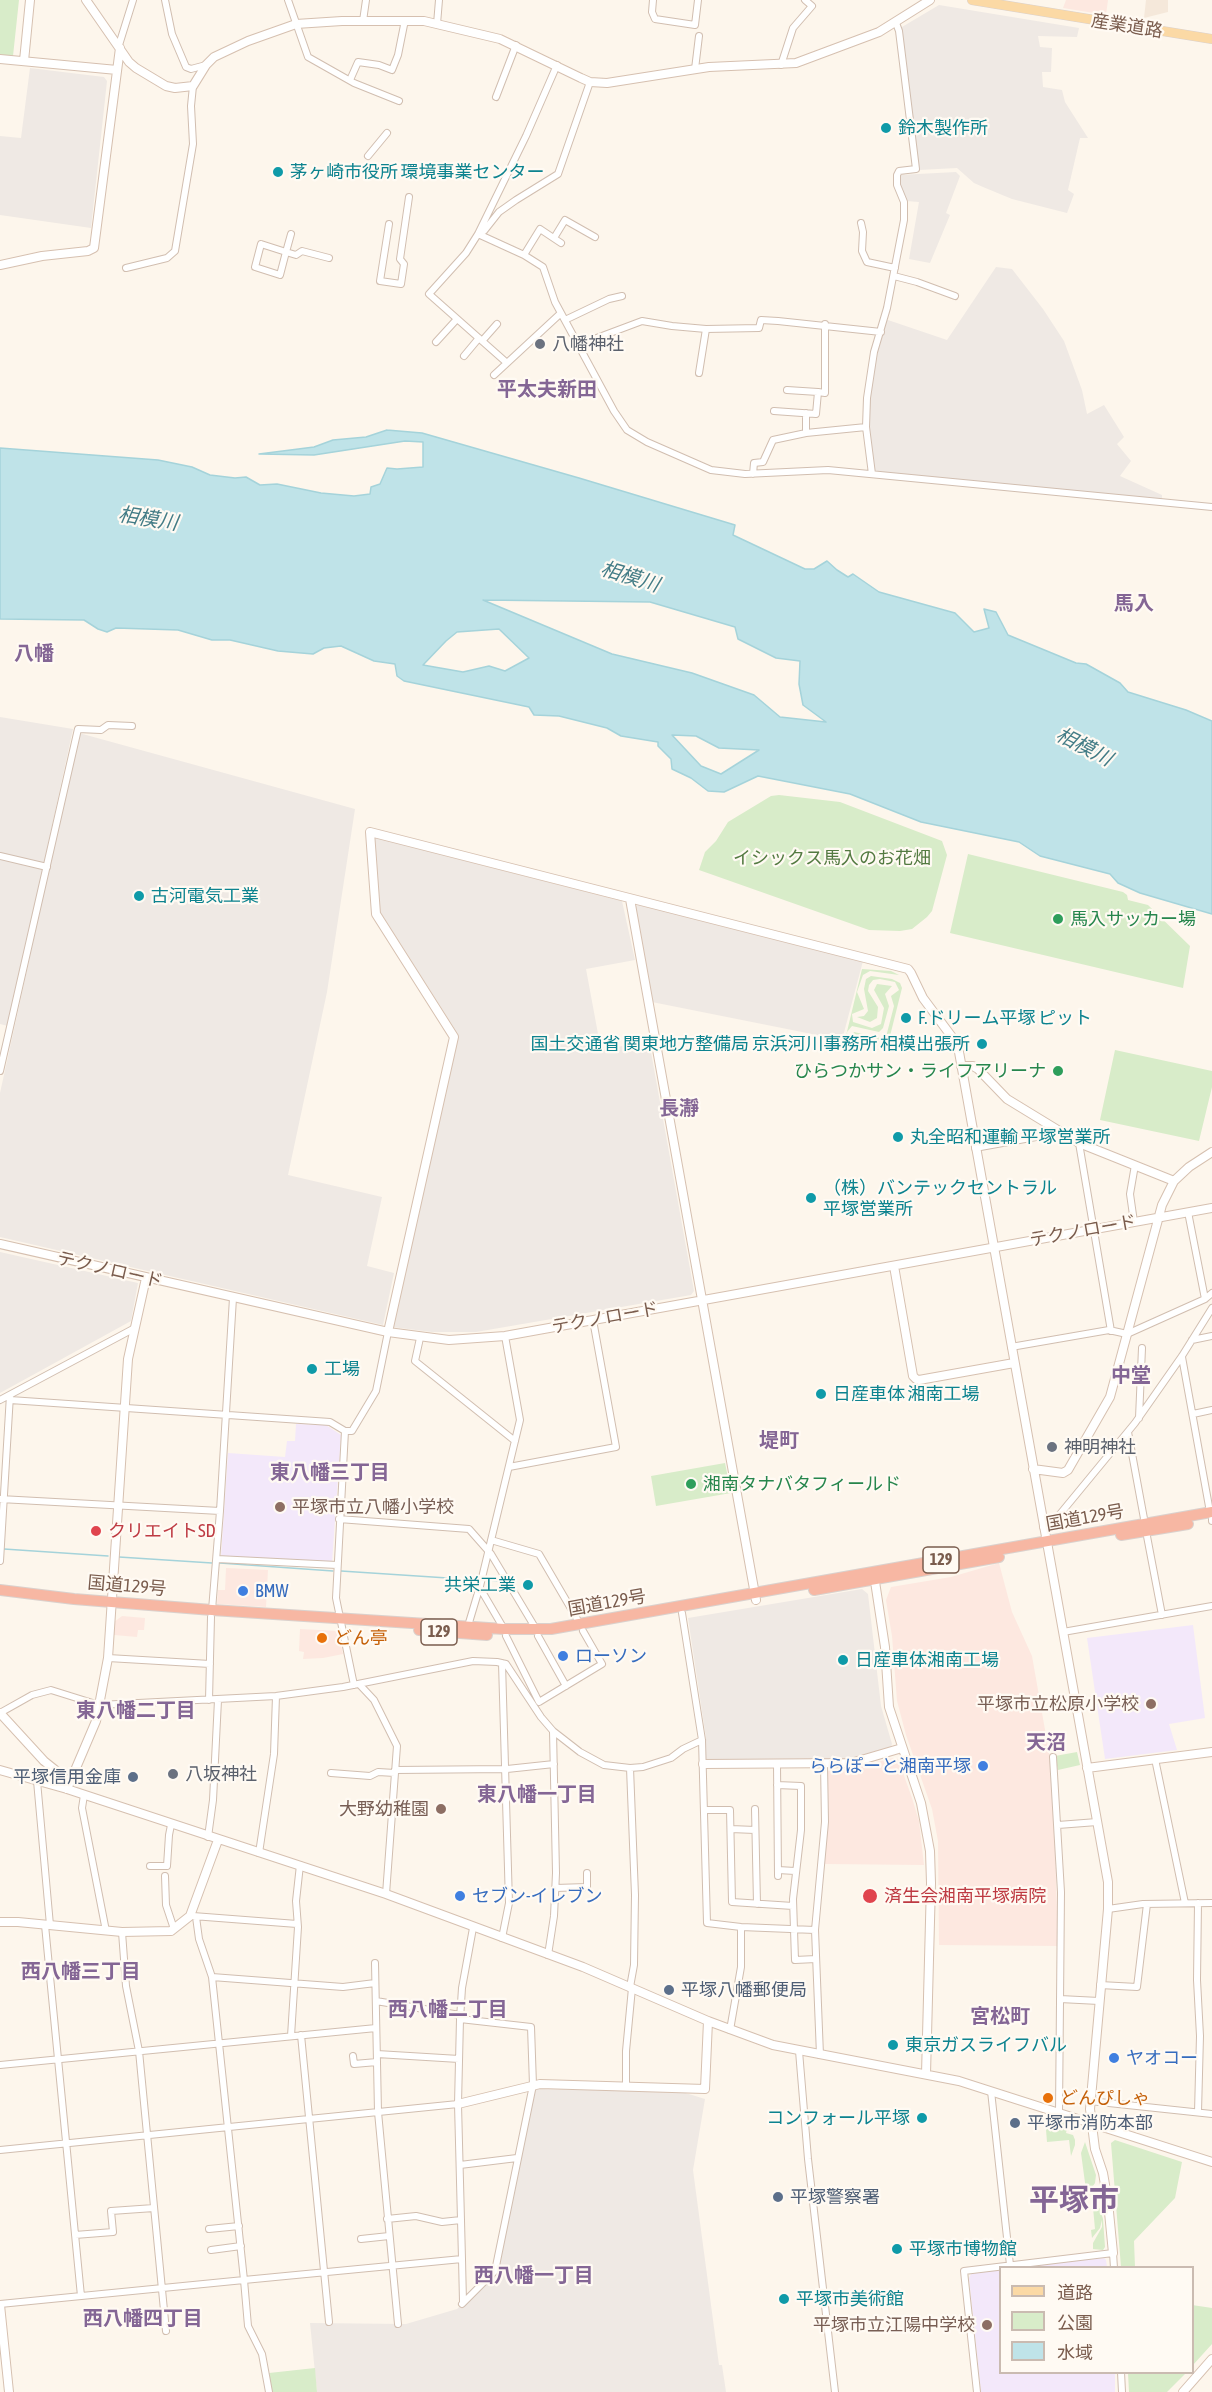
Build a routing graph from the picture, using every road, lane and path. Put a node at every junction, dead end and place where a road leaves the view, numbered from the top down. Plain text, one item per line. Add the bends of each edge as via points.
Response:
1 (30, 0) edge
2 (86, 0) edge
3 (133, 0) edge
4 (165, 0) edge
5 (288, 0) edge
6 (366, 0) edge
7 (439, 0) edge
8 (653, 0) edge
9 (698, 0) edge
10 (805, 0) edge
11 (930, 0) edge
12 (973, 0) edge
13 (363, 21) junction
14 (896, 23) junction
15 (296, 24) junction
16 (437, 24) junction
17 (404, 25) dead end
18 (699, 36) dead end
19 (1212, 39) edge
20 (516, 45) junction
21 (119, 47) junction
22 (0, 59) edge
23 (24, 61) junction
24 (206, 65) junction
25 (557, 65) junction
26 (781, 65) junction
27 (695, 69) junction
28 (117, 70) junction
29 (350, 80) junction
30 (590, 82) junction
31 (193, 86) junction
32 (496, 97) dead end
33 (399, 101) dead end
34 (387, 133) dead end
35 (369, 156) dead end
36 (409, 197) dead end
37 (861, 223) dead end
38 (389, 224) dead end
39 (291, 234) dead end
40 (478, 234) junction
41 (388, 235) junction
42 (403, 237) junction
43 (595, 237) dead end
44 (554, 238) junction
45 (561, 243) dead end
46 (286, 252) junction
47 (524, 255) junction
48 (329, 258) dead end
49 (0, 265) edge
50 (126, 268) dead end
51 (895, 268) junction
52 (894, 276) junction
53 (622, 296) dead end
54 (955, 296) dead end
55 (561, 313) junction
56 (457, 319) junction
57 (565, 320) junction
58 (497, 324) dead end
59 (825, 324) junction
60 (706, 329) junction
61 (881, 332) junction
62 (480, 339) junction
63 (436, 342) dead end
64 (578, 345) junction
65 (464, 356) dead end
66 (507, 363) junction
67 (699, 373) dead end
68 (494, 375) dead end
69 (787, 390) dead end
70 (818, 392) junction
71 (774, 411) dead end
72 (806, 413) junction
73 (866, 427) junction
74 (806, 433) junction
75 (753, 474) junction
76 (872, 474) junction
77 (1212, 507) edge
78 (132, 726) dead end
79 (0, 856) edge
80 (47, 867) junction
81 (630, 899) junction
82 (0, 1028) edge
83 (9, 1030) junction
84 (961, 1066) junction
85 (0, 1071) edge
86 (1053, 1129) junction
87 (1079, 1143) junction
88 (975, 1148) junction
89 (1212, 1152) edge
90 (1135, 1165) junction
91 (1174, 1181) junction
92 (1212, 1208) edge
93 (1188, 1212) junction
94 (1158, 1218) junction
95 (1134, 1222) junction
96 (1094, 1230) junction
97 (0, 1244) edge
98 (994, 1248) junction
99 (894, 1266) junction
100 (146, 1278) junction
101 (1212, 1291) edge
102 (234, 1298) junction
103 (1205, 1299) junction
104 (701, 1300) junction
105 (1212, 1308) edge
106 (593, 1320) junction
107 (133, 1329) junction
108 (1111, 1331) junction
109 (388, 1332) junction
110 (1127, 1334) junction
111 (504, 1336) junction
112 (1212, 1336) edge
113 (420, 1338) junction
114 (1192, 1340) junction
115 (1011, 1347) junction
116 (1142, 1348) dead end
117 (1182, 1356) junction
118 (1014, 1363) junction
119 (10, 1398) junction
120 (0, 1400) edge
121 (124, 1408) junction
122 (1212, 1410) edge
123 (227, 1414) junction
124 (1193, 1414) junction
125 (1138, 1418) junction
126 (345, 1431) junction
127 (1128, 1432) junction
128 (515, 1441) junction
129 (509, 1467) junction
130 (1033, 1469) junction
131 (3, 1499) edge
132 (117, 1506) junction
133 (220, 1511) junction
134 (1212, 1517) edge
135 (339, 1519) junction
136 (1043, 1527) junction
137 (1146, 1527) junction
138 (491, 1540) junction
139 (1046, 1545) junction
140 (489, 1551) junction
141 (0, 1554) edge
142 (217, 1559) junction
143 (0, 1561) edge
144 (337, 1565) junction
145 (874, 1576) junction
146 (480, 1588) junction
147 (0, 1590) edge
148 (0, 1597) edge
149 (755, 1597) junction
150 (111, 1606) junction
151 (1212, 1606) edge
152 (211, 1613) junction
153 (682, 1613) junction
154 (1162, 1615) junction
155 (340, 1622) junction
156 (468, 1626) junction
157 (582, 1628) junction
158 (1063, 1632) junction
159 (505, 1633) junction
160 (537, 1633) junction
161 (108, 1658) junction
162 (502, 1663) junction
163 (210, 1664) junction
164 (356, 1684) junction
165 (566, 1686) junction
166 (276, 1696) junction
167 (209, 1700) junction
168 (218, 1700) junction
169 (99, 1705) junction
170 (0, 1713) edge
171 (553, 1731) junction
172 (702, 1740) junction
173 (902, 1749) junction
174 (1212, 1752) edge
175 (1053, 1757) dead end
176 (1155, 1759) junction
177 (554, 1764) junction
178 (703, 1764) junction
179 (777, 1764) junction
180 (824, 1764) junction
181 (630, 1768) junction
182 (1087, 1768) junction
183 (507, 1769) junction
184 (0, 1770) edge
185 (395, 1772) junction
186 (331, 1773) dead end
187 (37, 1781) junction
188 (777, 1785) junction
189 (67, 1789) junction
190 (84, 1795) junction
191 (755, 1809) dead end
192 (705, 1810) junction
193 (1097, 1822) junction
194 (171, 1825) junction
195 (1058, 1825) junction
196 (731, 1829) junction
197 (755, 1830) junction
198 (208, 1837) junction
199 (218, 1840) junction
200 (259, 1853) junction
201 (300, 1865) junction
202 (150, 1866) dead end
203 (795, 1870) junction
204 (587, 1873) dead end
205 (165, 1876) dead end
206 (555, 1888) junction
207 (386, 1894) junction
208 (1185, 1903) junction
209 (1198, 1903) junction
210 (1212, 1903) edge
211 (757, 1904) junction
212 (1147, 1904) junction
213 (793, 1906) junction
214 (1108, 1909) junction
215 (193, 1916) junction
216 (0, 1923) edge
217 (297, 1924) junction
218 (48, 1925) junction
219 (741, 1927) junction
220 (473, 1928) junction
221 (174, 1929) junction
222 (793, 1930) junction
223 (815, 1930) junction
224 (106, 1931) junction
225 (122, 1932) junction
226 (502, 1938) junction
227 (548, 1955) junction
228 (816, 1959) junction
229 (375, 1963) dead end
230 (212, 1977) junction
231 (295, 1983) junction
232 (375, 1983) junction
233 (1100, 1985) junction
234 (631, 1987) junction
235 (1060, 1999) junction
236 (376, 2001) junction
237 (1099, 2001) junction
238 (460, 2017) junction
239 (708, 2021) junction
240 (376, 2028) junction
241 (730, 2030) junction
242 (301, 2035) junction
243 (291, 2036) junction
244 (220, 2043) junction
245 (139, 2051) junction
246 (799, 2051) junction
247 (377, 2054) junction
248 (820, 2055) junction
249 (353, 2056) dead end
250 (58, 2059) junction
251 (459, 2059) junction
252 (377, 2062) junction
253 (0, 2065) edge
254 (926, 2074) junction
255 (533, 2085) junction
256 (626, 2087) junction
257 (991, 2091) junction
258 (1090, 2101) junction
259 (458, 2104) junction
260 (378, 2112) junction
261 (1059, 2112) junction
262 (1198, 2112) junction
263 (1212, 2114) edge
264 (310, 2119) junction
265 (1090, 2122) junction
266 (229, 2127) junction
267 (147, 2135) junction
268 (66, 2143) junction
269 (0, 2150) edge
270 (517, 2158) junction
271 (1212, 2162) edge
272 (460, 2165) junction
273 (154, 2208) junction
274 (387, 2218) junction
275 (461, 2220) junction
276 (238, 2226) junction
277 (209, 2229) dead end
278 (75, 2235) junction
279 (389, 2236) junction
280 (361, 2239) dead end
281 (241, 2246) junction
282 (211, 2250) dead end
283 (1113, 2253) junction
284 (462, 2259) junction
285 (392, 2265) junction
286 (1010, 2265) junction
287 (999, 2266) edge
288 (1002, 2266) edge
289 (1114, 2266) edge
290 (324, 2271) junction
291 (244, 2280) junction
292 (161, 2288) junction
293 (81, 2296) junction
294 (0, 2307) edge
295 (329, 2322) dead end
296 (398, 2324) dead end
297 (166, 2331) dead end
298 (1212, 2359) edge
299 (1121, 2374) edge
300 (9, 2392) edge
301 (268, 2392) edge
302 (835, 2392) edge
303 (977, 2392) edge
304 (1122, 2392) edge
305 (1183, 2392) edge

1 - 23 street
2 - 21 street
3 - 21 street
4 - 24 street via 172,34 186,67
5 - 15 street
6 - 13 street
7 - 16 street
8 - 9 street via 655,19 695,25
10 - 26 street via 812,6 794,28
11 - 14 street
12 - 19 main road, 産業道路
13 - 15 street
13 - 16 street via 413,20
14 - 26 street via 808,59
14 - 51 street via 916,169 899,171 897,175 904,220
15 - 24 street via 230,49
15 - 29 street via 308,57
16 - 20 street
17 - 29 street via 392,70 358,63
18 - 27 street
20 - 25 street
20 - 32 street
21 - 28 street
21 - 31 street via 136,68 166,86
22 - 23 street
23 - 28 street
24 - 31 street
25 - 30 street
25 - 40 street
26 - 27 street
27 - 30 street via 620,82
28 - 49 street via 94,248
29 - 33 street
30 - 40 street via 558,174 499,212
31 - 50 street via 193,144 175,251 167,258
34 - 35 street
36 - 42 street
37 - 51 street via 862,251 867,262
38 - 41 street
39 - 46 street
40 - 47 street
40 - 56 street via 429,294
41 - 42 street
41 - 42 street via 380,281 400,284
43 - 44 street via 565,220
44 - 45 street
44 - 47 street via 540,229
46 - 46 street via 261,244 255,267 280,275
46 - 48 street via 296,255 302,251
47 - 55 street via 545,270
51 - 52 street
52 - 54 street
52 - 61 street
53 - 57 street
55 - 57 street
55 - 66 street
56 - 62 street
56 - 63 street
57 - 64 street
58 - 62 street
59 - 60 street via 761,320 759,328
59 - 61 street
59 - 70 street via 825,393
60 - 64 street via 642,321
60 - 67 street
61 - 73 street via 872,362
62 - 65 street
62 - 66 street
64 - 75 street via 620,422 636,436 711,470
66 - 68 street
69 - 70 street
70 - 72 street via 816,414
71 - 72 street
72 - 74 street
73 - 74 street
73 - 76 street
74 - 75 street via 773,440 763,462 754,463
75 - 76 street via 828,470
76 - 77 street
78 - 80 street via 78,729
79 - 80 street
80 - 83 street
81 - 84 street via 908,969 923,998 952,1037
81 - 104 street
81 - 109 street via 370,832 376,914 454,1037
82 - 83 street
83 - 85 street
84 - 86 street via 973,1065 1007,1099
84 - 88 street
86 - 87 street
86 - 88 street via 1047,1135
87 - 90 street
87 - 96 street
88 - 98 street
89 - 91 street
90 - 91 street
90 - 95 street via 1130,1194
91 - 94 street
92 - 93 street, テクノロード
93 - 94 street, テクノロード
93 - 103 street
94 - 95 street, テクノロード
94 - 110 street
95 - 96 street, テクノロード
96 - 98 street, テクノロード
96 - 108 street
97 - 100 street, テクノロード
98 - 99 street, テクノロード
98 - 115 street
99 - 104 street, テクノロード
99 - 118 street via 913,1376 919,1380
100 - 102 street, テクノロード
100 - 107 street
101 - 103 street
102 - 109 street, テクノロード
102 - 123 street
103 - 110 street
104 - 106 street, テクノロード
104 - 149 street
105 - 114 street
106 - 111 street, テクノロード
106 - 129 street via 616,1447
107 - 119 street
107 - 121 street
108 - 110 street
108 - 115 street
109 - 113 street, テクノロード
109 - 126 street via 376,1391 352,1431
110 - 130 street via 1110,1397 1068,1470 1063,1473
111 - 113 street, テクノロード
111 - 128 street via 520,1420
112 - 114 street
113 - 128 street via 415,1361
114 - 117 street
115 - 118 street
116 - 125 street
117 - 124 street
117 - 125 street
118 - 130 street
119 - 120 street
119 - 121 street
119 - 131 street
121 - 123 street
121 - 132 street
122 - 124 street
123 - 126 street via 330,1422
123 - 133 street
124 - 134 street
125 - 127 street
126 - 135 street
127 - 136 street via 1051,1525
127 - 137 street
128 - 129 street
129 - 138 street
130 - 136 street
131 - 132 street
131 - 141 street
132 - 133 street
132 - 150 street
133 - 142 street
134 - 137 highway, 国道129号 / 129
135 - 140 street via 463,1527 475,1533
135 - 144 street
136 - 139 street
137 - 139 highway, 国道129号 / 129
137 - 154 street
138 - 140 street
138 - 157 street via 539,1554
139 - 145 highway, 国道129号 / 129
139 - 158 street
140 - 146 street
140 - 160 street
141 - 143 street
142 - 144 street
142 - 152 street
144 - 155 street
145 - 149 highway, 国道129号 / 129
145 - 173 street via 888,1698
146 - 156 street
146 - 159 street
147 - 150 highway, 国道129号 / 129
148 - 150 highway, 国道129号 / 129
149 - 153 highway, 国道129号 / 129
149 - 157 highway, 国道129号 / 129
150 - 152 highway, 国道129号 / 129
150 - 161 street
151 - 154 street
152 - 155 highway, 国道129号 / 129
152 - 163 street
153 - 157 highway, 国道129号 / 129
153 - 172 street
154 - 158 street
155 - 156 highway, 国道129号 / 129
155 - 159 highway, 国道129号 / 129
155 - 164 street
156 - 159 highway, 国道129号 / 129
157 - 160 highway, 国道129号 / 129
157 - 165 street via 602,1664
158 - 182 street
159 - 160 highway, 国道129号 / 129
159 - 165 street via 539,1702
160 - 165 street
161 - 163 street
161 - 169 street
162 - 164 street via 473,1661
162 - 171 street
162 - 183 street
163 - 167 street
164 - 166 street
164 - 185 street via 374,1700 395,1738
166 - 168 street
166 - 200 street via 274,1754
167 - 168 street
167 - 169 street
168 - 198 street
169 - 170 street via 51,1690 32,1695
169 - 189 street via 89,1740
170 - 189 street via 63,1777
171 - 177 street
171 - 181 street via 604,1764
172 - 178 street
172 - 181 street via 671,1758
173 - 180 street via 851,1763
173 - 254 street via 925,1817 930,1851
174 - 176 street
175 - 195 street
176 - 182 street
176 - 208 street
177 - 183 street
177 - 206 street
178 - 179 street
178 - 192 street
179 - 180 street
179 - 188 street
180 - 223 street via 825,1822
181 - 234 street via 635,1895
182 - 193 street
183 - 185 street
183 - 226 street via 509,1903
184 - 187 street
185 - 186 street via 370,1776
185 - 207 street
187 - 189 street
187 - 218 street
188 - 203 street via 778,1873
188 - 203 street via 801,1786 801,1830
189 - 190 street
190 - 194 street
190 - 224 street via 82,1808
191 - 197 street
192 - 196 street via 730,1810
192 - 219 street via 707,1923
193 - 195 street
193 - 214 street via 1108,1882
194 - 198 street
194 - 202 street via 168,1866
195 - 235 street
196 - 197 street
196 - 211 street via 732,1902
197 - 211 street
198 - 199 street
199 - 200 street
199 - 215 street
200 - 201 street
201 - 207 street
201 - 217 street
203 - 213 street
204 - 206 street via 587,1887
205 - 221 street via 166,1905
206 - 227 street
207 - 220 street
208 - 209 street
208 - 212 street
209 - 210 street
209 - 262 street
211 - 213 street
212 - 214 street
212 - 233 street via 1137,1987
213 - 222 street
214 - 233 street
215 - 217 street
215 - 221 street
215 - 230 street
216 - 218 street
217 - 231 street
218 - 224 street
218 - 250 street
219 - 222 street
219 - 241 street via 741,1967
220 - 226 street
220 - 238 street
221 - 225 street
222 - 223 street
222 - 228 street via 795,1960
223 - 228 street
224 - 225 street
225 - 245 street via 126,1986
226 - 227 street
227 - 234 street
228 - 248 street
229 - 232 street
230 - 231 street
230 - 244 street
231 - 232 street via 344,1987
231 - 243 street
232 - 236 street
233 - 237 street
234 - 239 street
234 - 256 street
235 - 237 street
235 - 261 street
236 - 238 street
236 - 240 street
237 - 258 street
238 - 251 street
238 - 255 street via 531,2027
239 - 241 street
239 - 256 street via 705,2089
240 - 242 street
240 - 247 street
241 - 246 street
242 - 243 street
242 - 264 street
243 - 244 street
244 - 245 street
244 - 266 street
245 - 250 street
245 - 267 street
246 - 248 street
246 - 302 street
247 - 251 street
247 - 252 street
248 - 254 street
249 - 252 street via 354,2064
250 - 253 street
250 - 268 street
251 - 259 street
252 - 260 street
254 - 257 street
255 - 256 street
255 - 259 street
255 - 270 street
257 - 261 street
257 - 286 street
258 - 262 street
258 - 265 street
259 - 260 street
259 - 272 street
260 - 264 street
260 - 274 street
261 - 265 street
262 - 263 street
264 - 266 street
264 - 290 street
265 - 271 street
265 - 283 street via 1108,2202
266 - 267 street
266 - 276 street
267 - 268 street
267 - 273 street
268 - 269 street
268 - 278 street
270 - 272 street
270 - 284 street via 495,2271 462,2303
272 - 275 street
273 - 278 street via 111,2211 113,2232
273 - 292 street
274 - 275 street
274 - 279 street
275 - 284 street
276 - 277 street
276 - 281 street
278 - 293 street
279 - 280 street
279 - 285 street
281 - 282 street
281 - 291 street
283 - 286 street
283 - 289 street
284 - 285 street
285 - 290 street
285 - 296 street
286 - 288 street
287 - 303 street via 964,2271
290 - 291 street
290 - 295 street
291 - 292 street
291 - 301 street via 248,2326 262,2354
292 - 293 street
292 - 297 street
293 - 294 street
294 - 300 street
298 - 305 street
299 - 304 street

